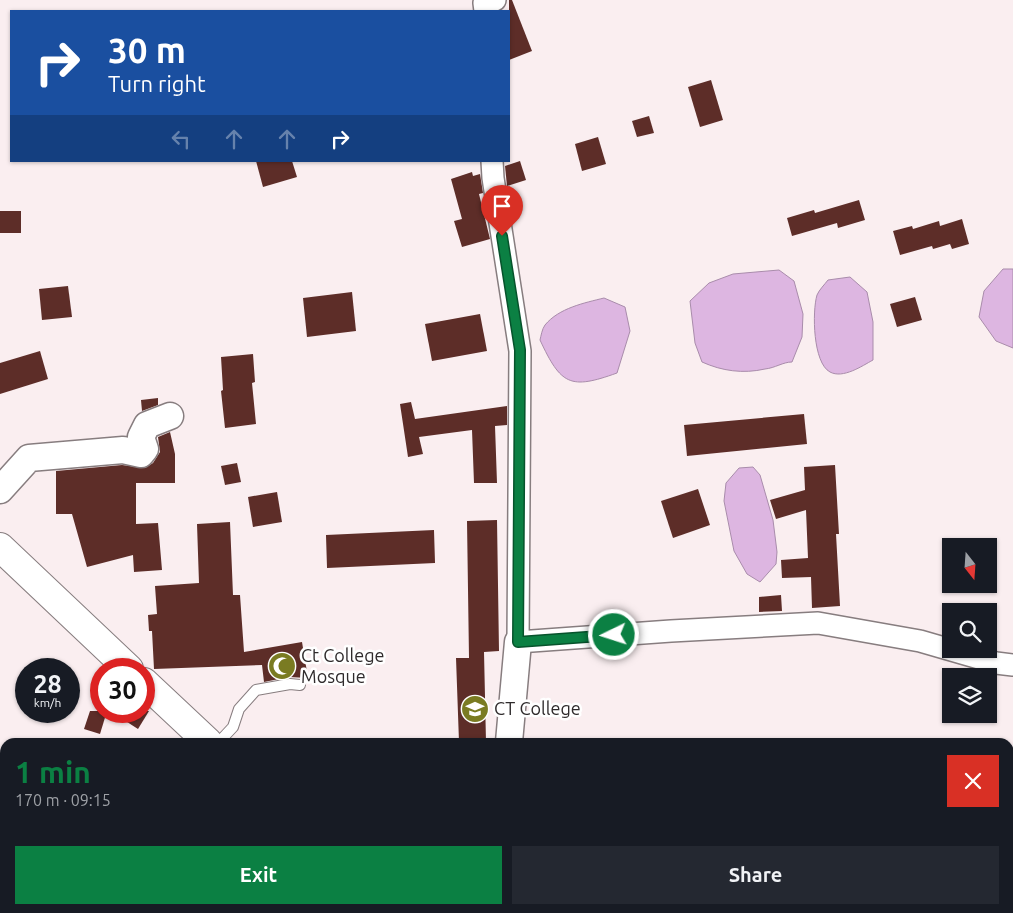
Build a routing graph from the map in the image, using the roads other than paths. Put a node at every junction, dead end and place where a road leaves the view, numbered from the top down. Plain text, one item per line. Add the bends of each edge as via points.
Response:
1 (495, 0) edge
2 (485, 10) edge
3 (492, 162) edge
4 (170, 416) dead end
5 (0, 490) edge
6 (0, 547) edge
7 (518, 642) junction
8 (118, 658) edge
9 (1013, 665) edge
10 (300, 685) dead end
11 (155, 692) edge
12 (204, 738) edge
13 (223, 738) edge
14 (509, 738) edge

1 - 2 street via 484,2
3 - 7 street via 520,350
4 - 5 street via 147,425 141,437 145,449 141,454 123,450 29,458
6 - 8 highway
7 - 9 street via 818,623 920,641
7 - 14 street
10 - 13 lane via 256,690 239,709 233,727
11 - 12 highway

